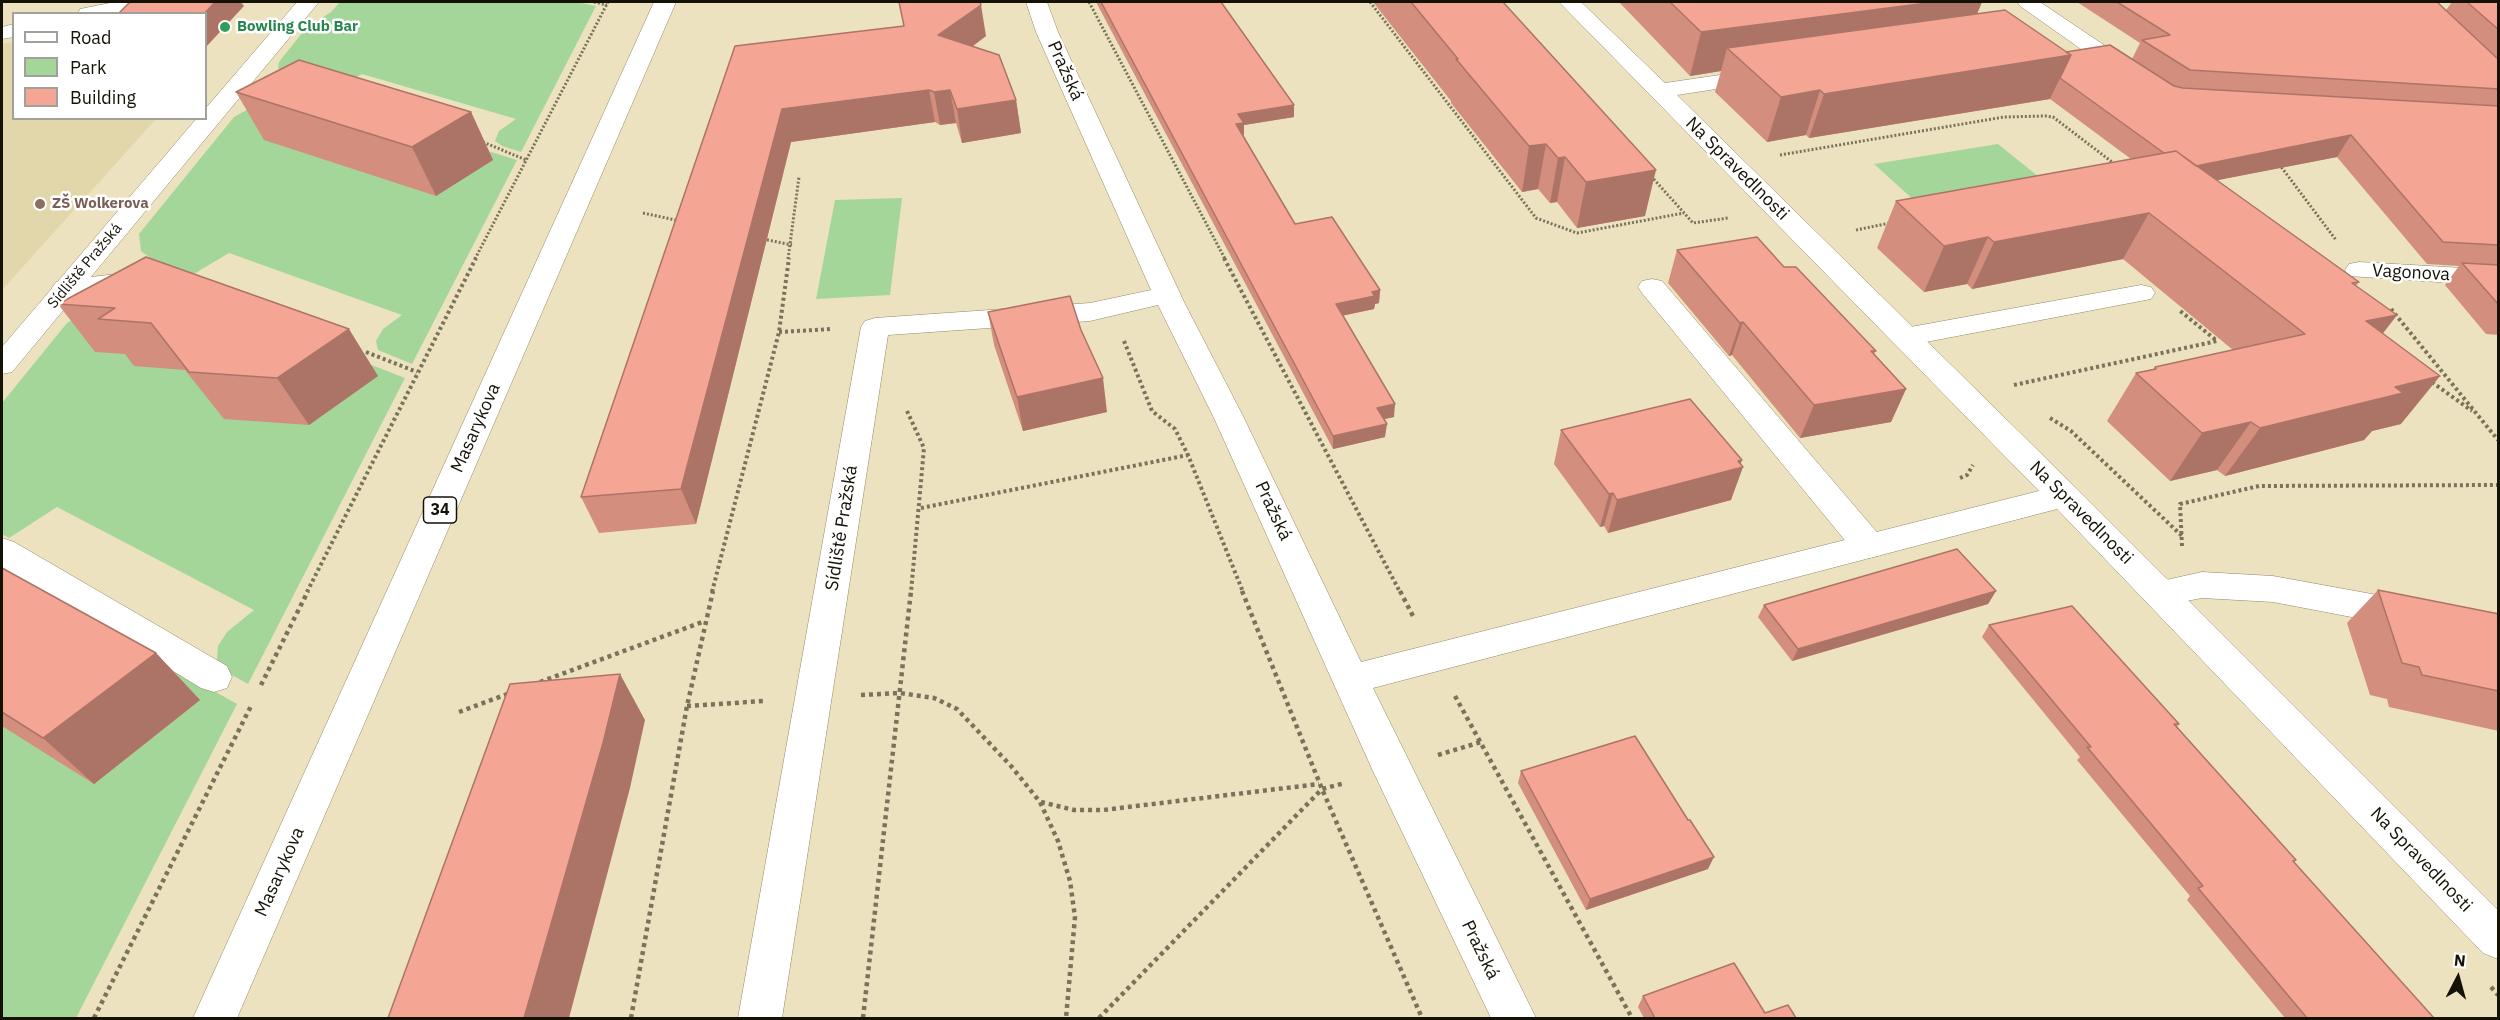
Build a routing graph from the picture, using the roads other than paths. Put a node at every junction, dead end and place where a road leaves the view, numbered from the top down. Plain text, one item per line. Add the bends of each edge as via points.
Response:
1 (141, 2) edge
2 (308, 2) edge
3 (664, 2) edge
4 (1036, 2) edge
5 (1570, 2) edge
6 (2027, 2) edge
7 (97, 12) edge
8 (2068, 32) junction
9 (2045, 35) edge
10 (1787, 73) edge
11 (270, 86) edge
12 (236, 87) junction
13 (2153, 87) edge
14 (1659, 91) junction
15 (2359, 270) dead end
16 (2499, 278) edge
17 (172, 280) edge
18 (1652, 287) dead end
19 (66, 288) junction
20 (2141, 292) dead end
21 (1166, 295) junction
22 (1905, 337) junction
23 (2, 365) edge
24 (2064, 496) junction
25 (1869, 546) junction
26 (2, 551) edge
27 (2160, 593) junction
28 (2499, 631) edge
29 (214, 677) dead end
30 (1352, 679) junction
31 (2499, 939) edge
32 (215, 1018) edge
33 (760, 1018) edge
34 (1514, 1018) edge

1 - 7 street
2 - 12 street, Sídliště Pražská
3 - 32 street, Masarykova / 34
4 - 21 street, Pražská
5 - 14 street, Na Spravedlnosti
6 - 8 street
8 - 9 street
8 - 13 street
10 - 14 street, Na Spravedlnosti
11 - 12 street
12 - 19 street, Sídliště Pražská
14 - 22 street, Na Spravedlnosti
15 - 16 street, Vagonova
17 - 19 street via 130,279
18 - 25 street
19 - 23 street, Sídliště Pražská
20 - 22 street
21 - 30 street, Pražská via 1229,418
21 - 33 street, Sídliště Pražská via 1090,312 875,327
22 - 24 street, Na Spravedlnosti
24 - 25 street
24 - 27 street, Na Spravedlnosti
25 - 30 street
26 - 29 street
27 - 28 street via 2202,585 2273,589
27 - 31 street, Na Spravedlnosti
30 - 34 street, Pražská

